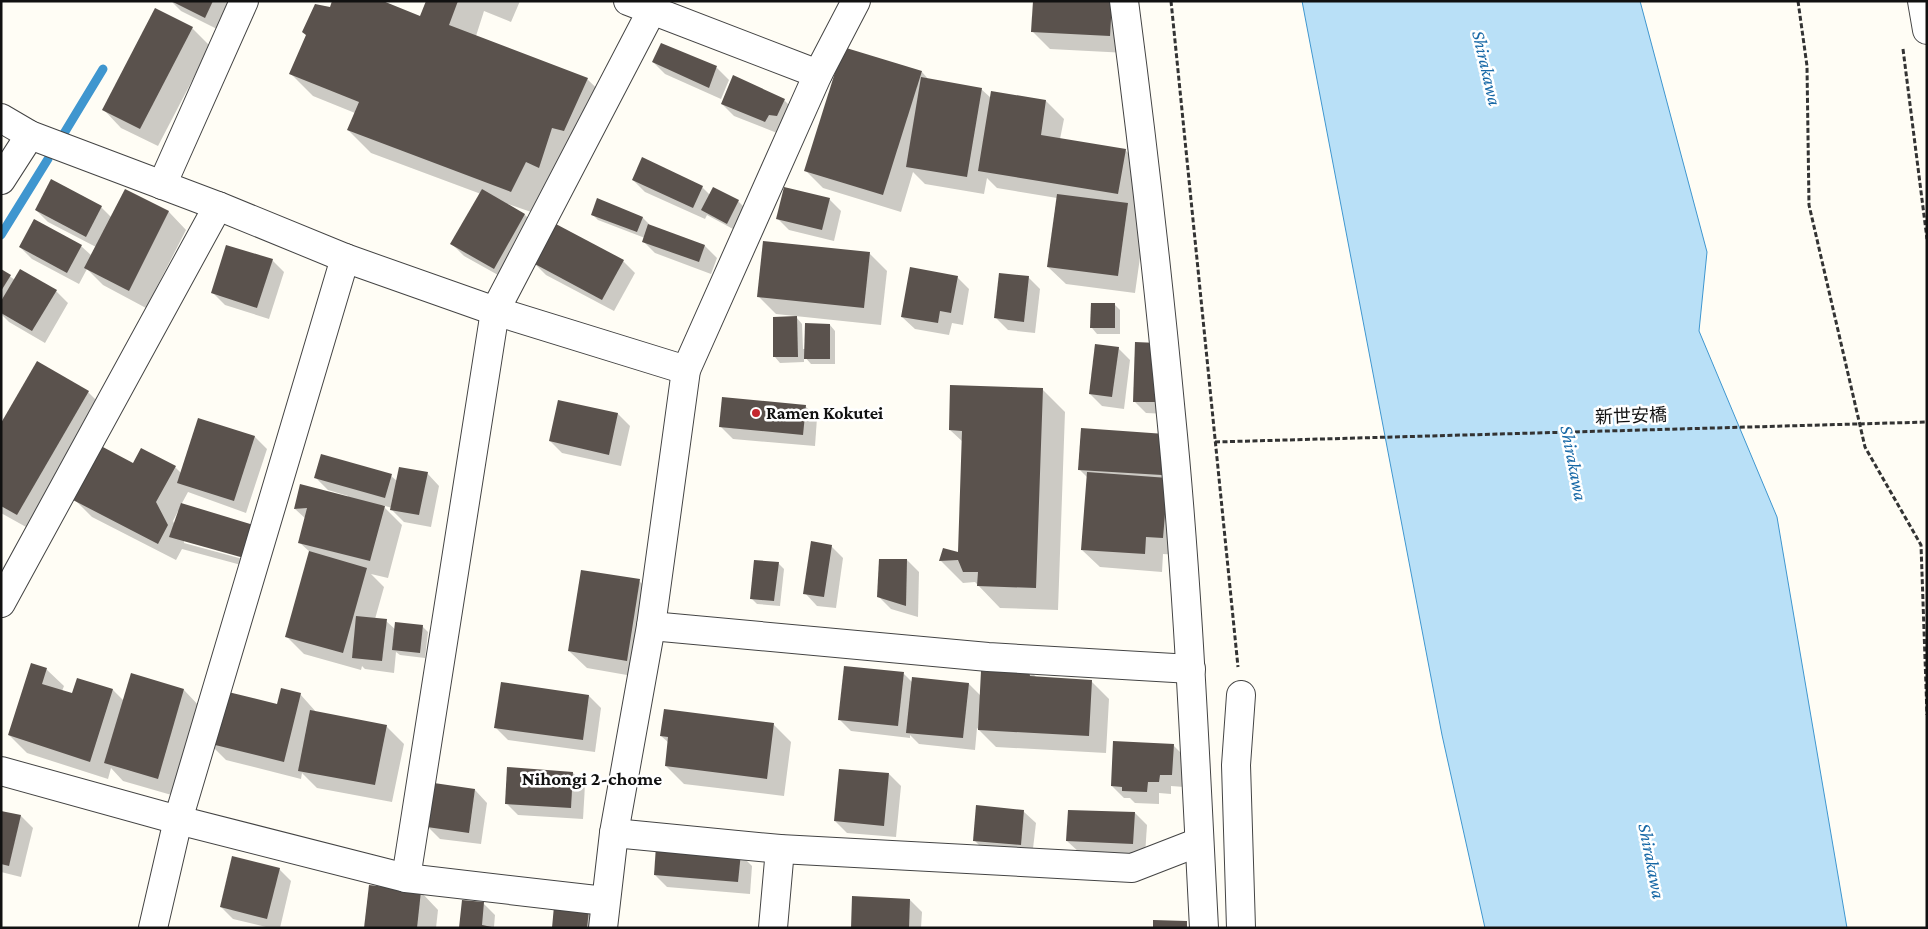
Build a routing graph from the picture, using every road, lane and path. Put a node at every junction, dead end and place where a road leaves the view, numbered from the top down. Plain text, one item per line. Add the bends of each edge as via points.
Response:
1 (244, 1) edge
2 (856, 1) edge
3 (1124, 1) edge
4 (1171, 1) edge
5 (1798, 1) edge
6 (1922, 1) edge
7 (640, 6) edge
8 (1927, 30) edge
9 (1903, 48) dead end
10 (818, 74) junction
11 (1, 118) edge
12 (30, 134) junction
13 (1, 180) edge
14 (162, 186) junction
15 (218, 206) junction
16 (1927, 239) edge
17 (344, 258) junction
18 (495, 311) junction
19 (686, 370) junction
20 (1927, 422) edge
21 (1215, 442) junction
22 (1, 603) edge
23 (650, 626) junction
24 (1191, 669) junction
25 (1241, 695) joint
26 (1927, 715) edge
27 (1, 771) edge
28 (178, 820) junction
29 (614, 834) junction
30 (1199, 842) junction
31 (780, 849) junction
32 (406, 878) junction
33 (605, 900) junction
34 (153, 928) edge
35 (603, 928) edge
36 (772, 928) edge
37 (1204, 928) edge
38 (1241, 928) edge

1 - 14 street
2 - 10 street
3 - 24 street via 1172,416
4 - 21 path
5 - 26 path via 1807,66 1809,205 1865,447 1921,545
6 - 8 street
7 - 10 street
7 - 18 street
9 - 16 path
10 - 19 street
11 - 12 street
12 - 13 street
12 - 14 street
14 - 15 street
15 - 17 street
15 - 22 street
17 - 18 street
17 - 28 street
18 - 19 street
18 - 32 street
19 - 23 street
20 - 21 path, 新世安橋, bridge
21 - 25 path
23 - 24 street via 988,657
23 - 29 street
24 - 30 street
25 - 38 street via 1236,765
27 - 28 street
28 - 32 street
28 - 34 street
29 - 31 street
29 - 33 street
30 - 31 street via 1132,868
30 - 37 street
31 - 36 street
32 - 33 street
33 - 35 street

